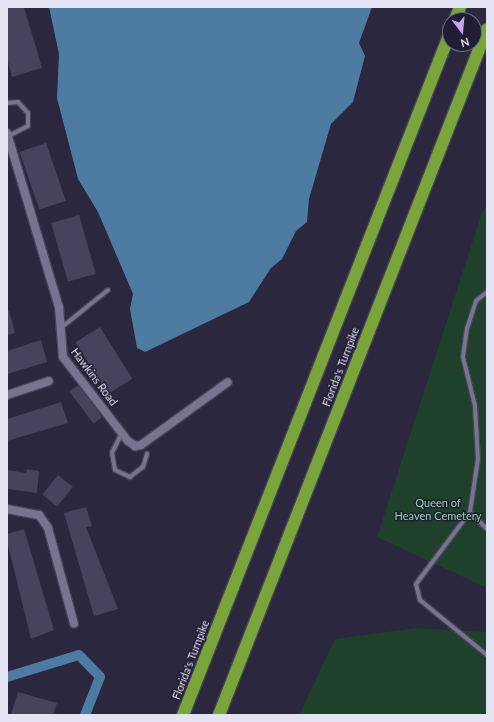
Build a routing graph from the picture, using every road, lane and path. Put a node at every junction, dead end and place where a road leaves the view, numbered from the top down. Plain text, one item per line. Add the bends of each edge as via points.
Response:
1 (487, 29) edge
2 (443, 52) edge
3 (7, 103) edge
4 (8, 134) edge
5 (108, 290) dead end
6 (487, 292) edge
7 (61, 328) junction
8 (49, 382) dead end
9 (228, 382) dead end
10 (7, 395) edge
11 (122, 433) junction
12 (147, 454) dead end
13 (7, 509) edge
14 (470, 512) junction
15 (487, 529) edge
16 (74, 624) dead end
17 (487, 655) edge
18 (183, 715) edge
19 (220, 715) edge

1 - 19 highway, Florida's Turnpike
2 - 18 highway, Florida's Turnpike
3 - 4 lane via 18,102 28,113 28,126
4 - 7 street, Hawkins Road via 59,306
5 - 7 lane
6 - 14 lane via 476,300 467,328 464,357 475,406 478,459
7 - 11 street, Hawkins Road via 63,357
8 - 10 street
9 - 11 street, Hawkins Road via 141,445 135,446
11 - 12 lane via 112,452 115,470 130,477 143,466
13 - 16 street via 39,515 48,528
14 - 15 lane
14 - 17 lane via 416,584 416,594

